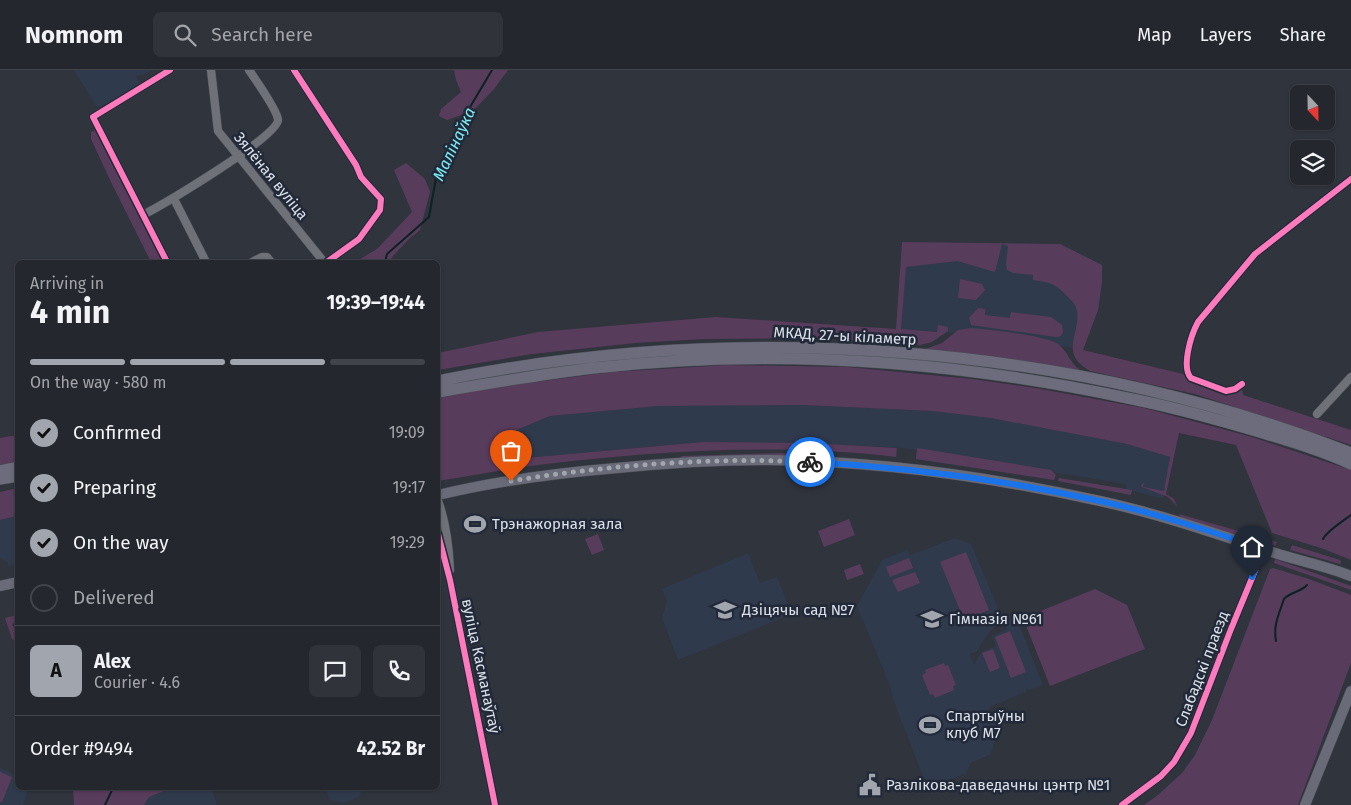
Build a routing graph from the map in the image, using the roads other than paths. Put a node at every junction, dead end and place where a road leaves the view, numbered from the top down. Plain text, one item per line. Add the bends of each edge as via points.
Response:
1 (170, 70) edge
2 (211, 70) edge
3 (249, 70) edge
4 (294, 70) edge
5 (239, 156) junction
6 (1351, 179) edge
7 (174, 199) junction
8 (143, 215) junction
9 (166, 260) edge
10 (205, 260) edge
11 (256, 260) edge
12 (269, 260) edge
13 (323, 260) edge
14 (328, 260) edge
15 (1351, 377) edge
16 (440, 381) edge
17 (1242, 384) dead end
18 (440, 392) edge
19 (1317, 414) dead end
20 (1245, 422) junction
21 (1351, 452) edge
22 (1351, 464) edge
23 (15, 468) edge
24 (0, 470) edge
25 (15, 476) edge
26 (0, 479) edge
27 (440, 496) edge
28 (440, 506) edge
29 (440, 542) edge
30 (1264, 549) junction
31 (1351, 576) edge
32 (450, 580) junction
33 (15, 583) edge
34 (0, 586) edge
35 (1351, 691) edge
36 (495, 805) edge
37 (1122, 805) edge
38 (1305, 805) edge

1 - 8 street via 93,116
2 - 5 street, Зялёная вуліца via 218,131
3 - 5 street via 278,123
4 - 14 street, Зялёная вуліца via 361,177 381,199 380,210 359,239
5 - 7 street
5 - 13 street, Зялёная вуліца
6 - 17 street via 1255,254 1192,332 1189,376 1226,391
7 - 8 street
7 - 10 street
8 - 9 street
11 - 12 street via 262,257
15 - 19 street
16 - 20 highway, МКАД, 27-ы кіламетр via 533,364 686,350 771,347 884,352 989,361 1100,379 1200,403
18 - 20 highway, МКАД, 27-ы кіламетр via 521,377 639,364 737,359 843,361 980,373 1093,391
20 - 21 highway via 1305,435
20 - 22 highway
23 - 24 highway
25 - 26 highway
27 - 30 main road via 530,478 625,467 767,460 842,464 944,474 1100,501
28 - 32 street, вуліца Касманаўтаў via 450,555
29 - 32 street, вуліца Касманаўтаў
30 - 31 main road
30 - 37 street, Слабадскі праезд via 1192,734 1161,776
32 - 36 street, вуліца Касманаўтаў
33 - 34 main road
35 - 38 main road

